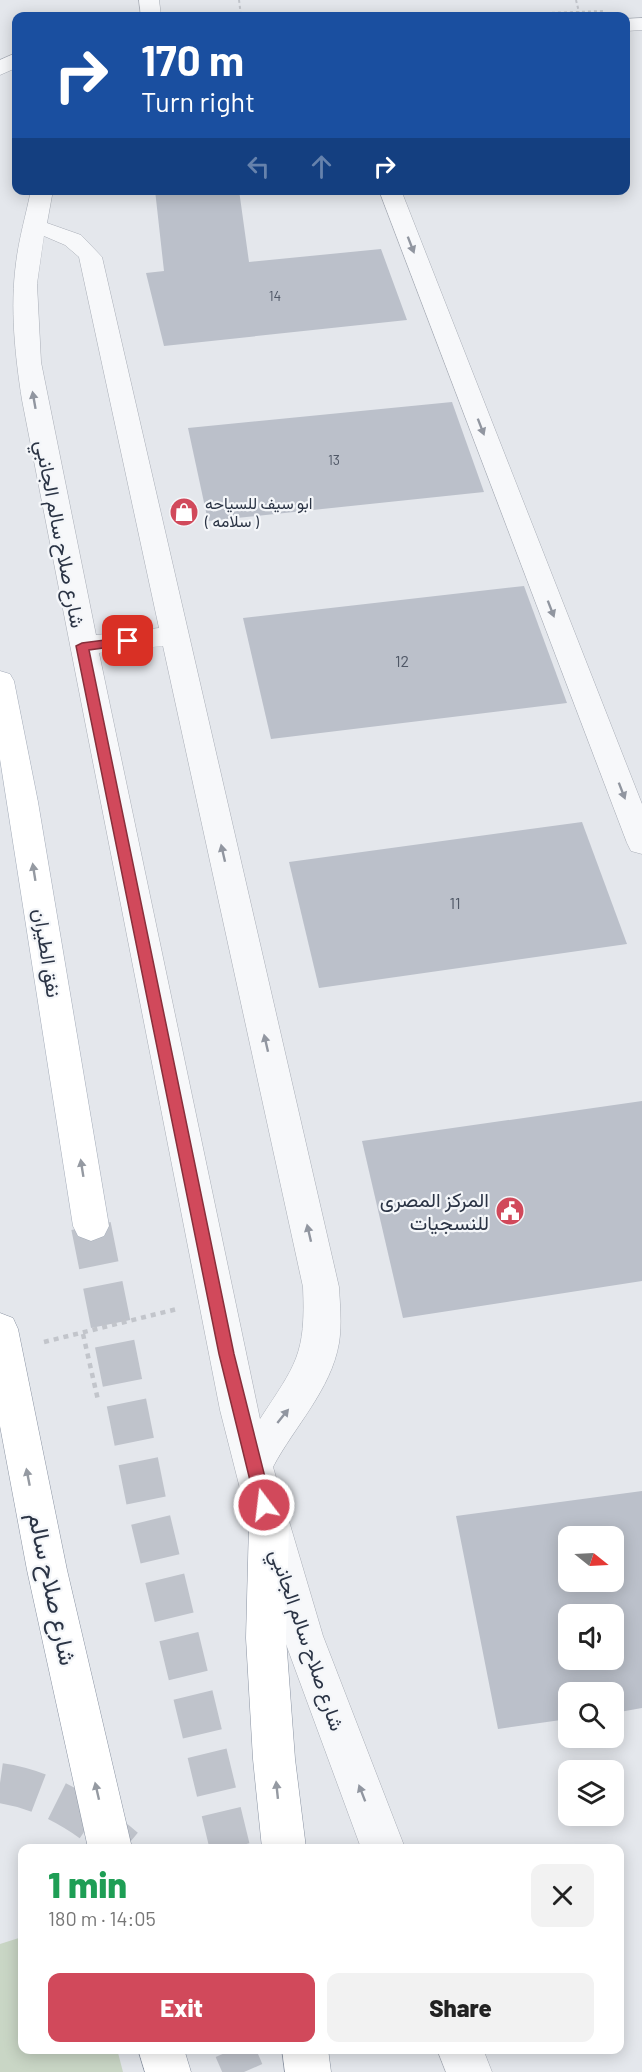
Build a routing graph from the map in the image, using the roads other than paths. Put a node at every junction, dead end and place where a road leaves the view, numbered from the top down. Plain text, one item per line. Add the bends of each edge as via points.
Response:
1 (41, 195) edge
2 (392, 195) edge
3 (35, 227) junction
4 (174, 636) junction
5 (82, 646) junction
6 (0, 681) edge
7 (642, 843) edge
8 (91, 1226) tunnel mouth
9 (2, 1340) edge
10 (254, 1466) junction
11 (269, 1524) junction
12 (109, 1844) edge
13 (284, 1844) edge
14 (381, 1844) edge
15 (163, 2054) edge
16 (306, 2054) edge
17 (462, 2054) edge
18 (168, 2072) edge
19 (308, 2072) edge
20 (469, 2072) edge

1 - 3 street, شارع صلاح سالم الجانبي
2 -> 7 street
3 - 4 street via 76,240 90,257
5 -> 3 street, شارع صلاح سالم الجانبي via 28,353 27,288
4 - 5 street
10 -> 4 street via 275,1426 314,1370 323,1329 321,1287
5 - 10 street, شارع صلاح سالم الجانبي via 215,1299
8 -> 6 main road, نفق الطيران
12 -> 9 main road, شارع صلاح سالم via 49,1581
10 - 11 street, شارع صلاح سالم الجانبي
13 -> 11 main road via 266,1638
14 -> 11 street, شارع صلاح سالم الجانبي via 324,1693
15 - 18 main road
16 - 19 main road
17 - 20 street

